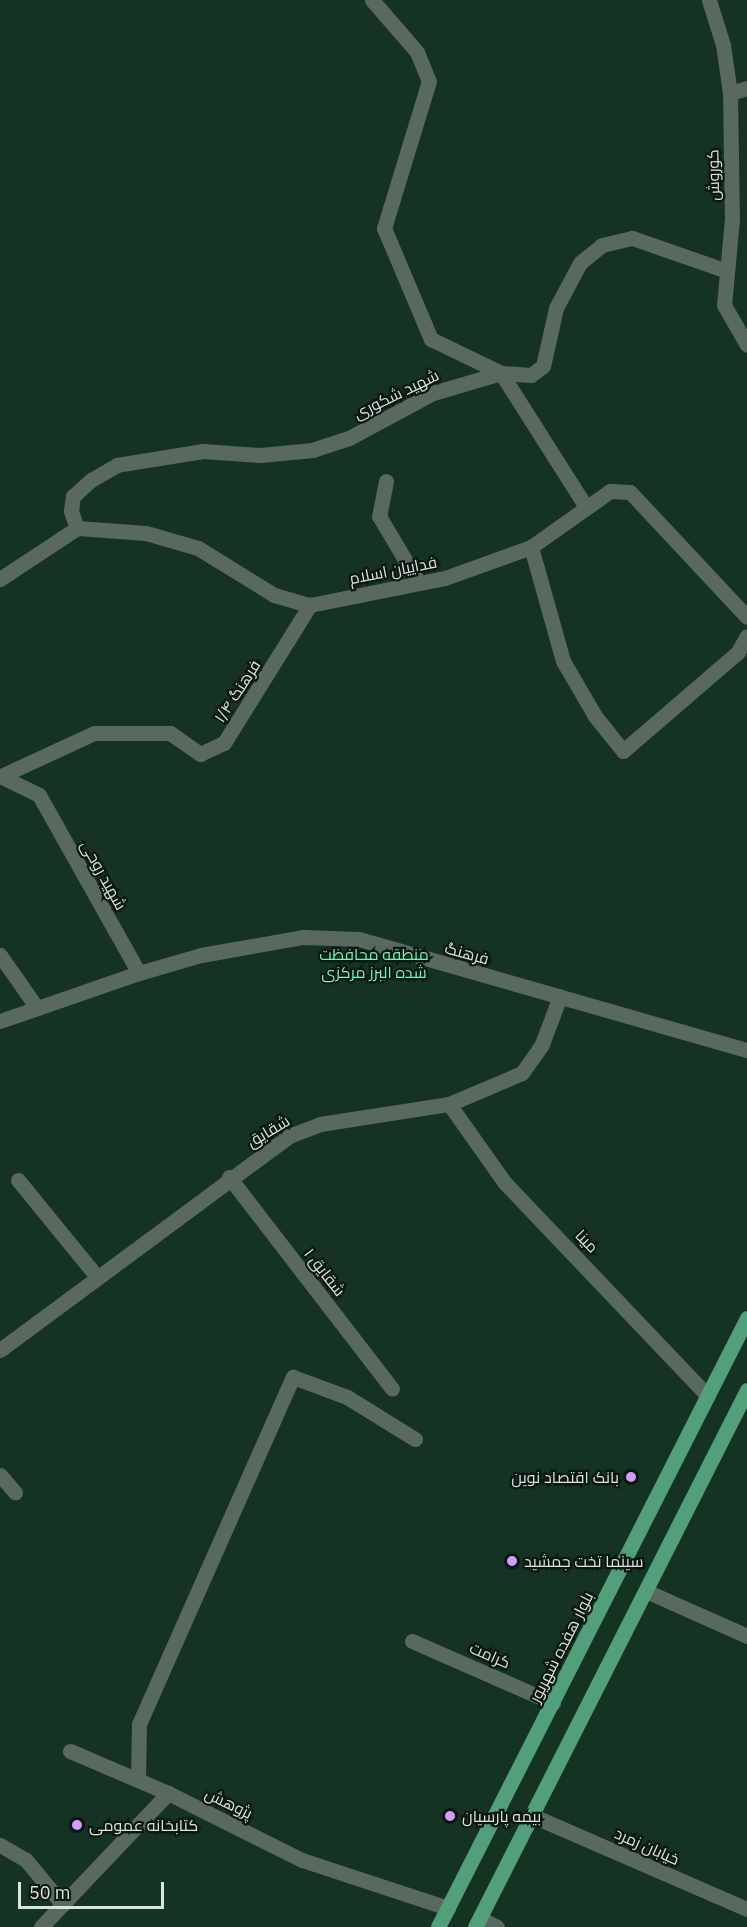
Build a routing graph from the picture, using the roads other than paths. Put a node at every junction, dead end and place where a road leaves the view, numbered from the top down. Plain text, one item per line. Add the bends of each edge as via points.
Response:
1 (372, 0) edge
2 (709, 0) edge
3 (747, 88) edge
4 (730, 93) junction
5 (727, 271) junction
6 (747, 345) edge
7 (501, 373) junction
8 (386, 481) dead end
9 (586, 507) junction
10 (77, 528) junction
11 (531, 547) junction
12 (0, 579) edge
13 (419, 583) junction
14 (310, 605) junction
15 (747, 617) edge
16 (747, 636) edge
17 (1, 776) edge
18 (0, 955) edge
19 (139, 973) junction
20 (560, 996) junction
21 (37, 1008) junction
22 (0, 1021) edge
23 (747, 1050) edge
24 (449, 1104) junction
25 (229, 1177) junction
26 (18, 1180) dead end
27 (97, 1277) junction
28 (747, 1318) edge
29 (0, 1350) edge
30 (392, 1389) dead end
31 (747, 1390) edge
32 (708, 1396) junction
33 (415, 1439) dead end
34 (0, 1474) edge
35 (15, 1492) dead end
36 (646, 1591) junction
37 (747, 1636) edge
38 (412, 1641) dead end
39 (553, 1702) junction
40 (70, 1751) dead end
41 (138, 1780) junction
42 (168, 1793) junction
43 (533, 1815) junction
44 (0, 1845) edge
45 (63, 1905) junction
46 (448, 1908) junction
47 (747, 1909) edge
48 (478, 1922) edge
49 (41, 1927) edge
50 (438, 1927) edge
51 (497, 1927) edge

1 - 7 street via 417,52 429,81 384,228 431,339
2 - 4 street, کوروش via 723,45
3 - 4 street
4 - 5 street, کوروش via 732,219
5 - 6 street, کوروش via 724,305
5 - 7 street, شهید شکوری via 632,238 602,245 580,263 556,308 543,366 531,375
7 - 9 street
7 - 10 street, شهید شکوری via 433,393 349,438 313,450 260,455 203,451 117,465 73,496 71,512
8 - 13 street via 379,516
9 - 11 street, فداییان اسلام
9 - 15 street, فداییان اسلام via 610,491 630,492
10 - 12 street
10 - 14 street, فداییان اسلام via 146,533 198,548 274,595
11 - 13 street, فداییان اسلام via 445,578
11 - 16 street via 563,661 595,716 623,751 738,652
13 - 14 street, فداییان اسلام
14 - 17 street, فرهنگ ۱/۴ via 224,743 200,754 170,733 94,733
17 - 19 street, شهید روحی via 39,795
18 - 21 street
19 - 20 street, فرهنگ via 201,955 303,938 359,939
19 - 21 street, فرهنگ
20 - 23 street, فرهنگ
20 - 24 street, شقایق via 542,1044 522,1073
21 - 22 street, فرهنگ
24 - 25 street, شقایق via 320,1124 288,1136
24 - 32 street, مینا via 505,1183
25 - 27 street, شقایق
25 - 30 street, شقایق ۱
26 - 27 street
27 - 29 street, شقایق
28 - 32 main road, بلوار هفده شهریور
31 - 36 main road
32 - 39 main road, بلوار هفده شهریور
33 - 41 street via 347,1397 293,1377 139,1724
34 - 35 street
36 - 37 street
36 - 43 main road
38 - 39 street, کرامت
39 - 46 main road, بلوار هفده شهریور
40 - 41 street, پژوهش
41 - 42 street, پژوهش
42 - 45 street
42 - 46 street, پژوهش via 302,1860
43 - 47 street, خیابان زمرد
43 - 48 main road
44 - 45 street via 26,1860
45 - 49 street
46 - 50 main road, بلوار هفده شهریور
48 - 51 street

